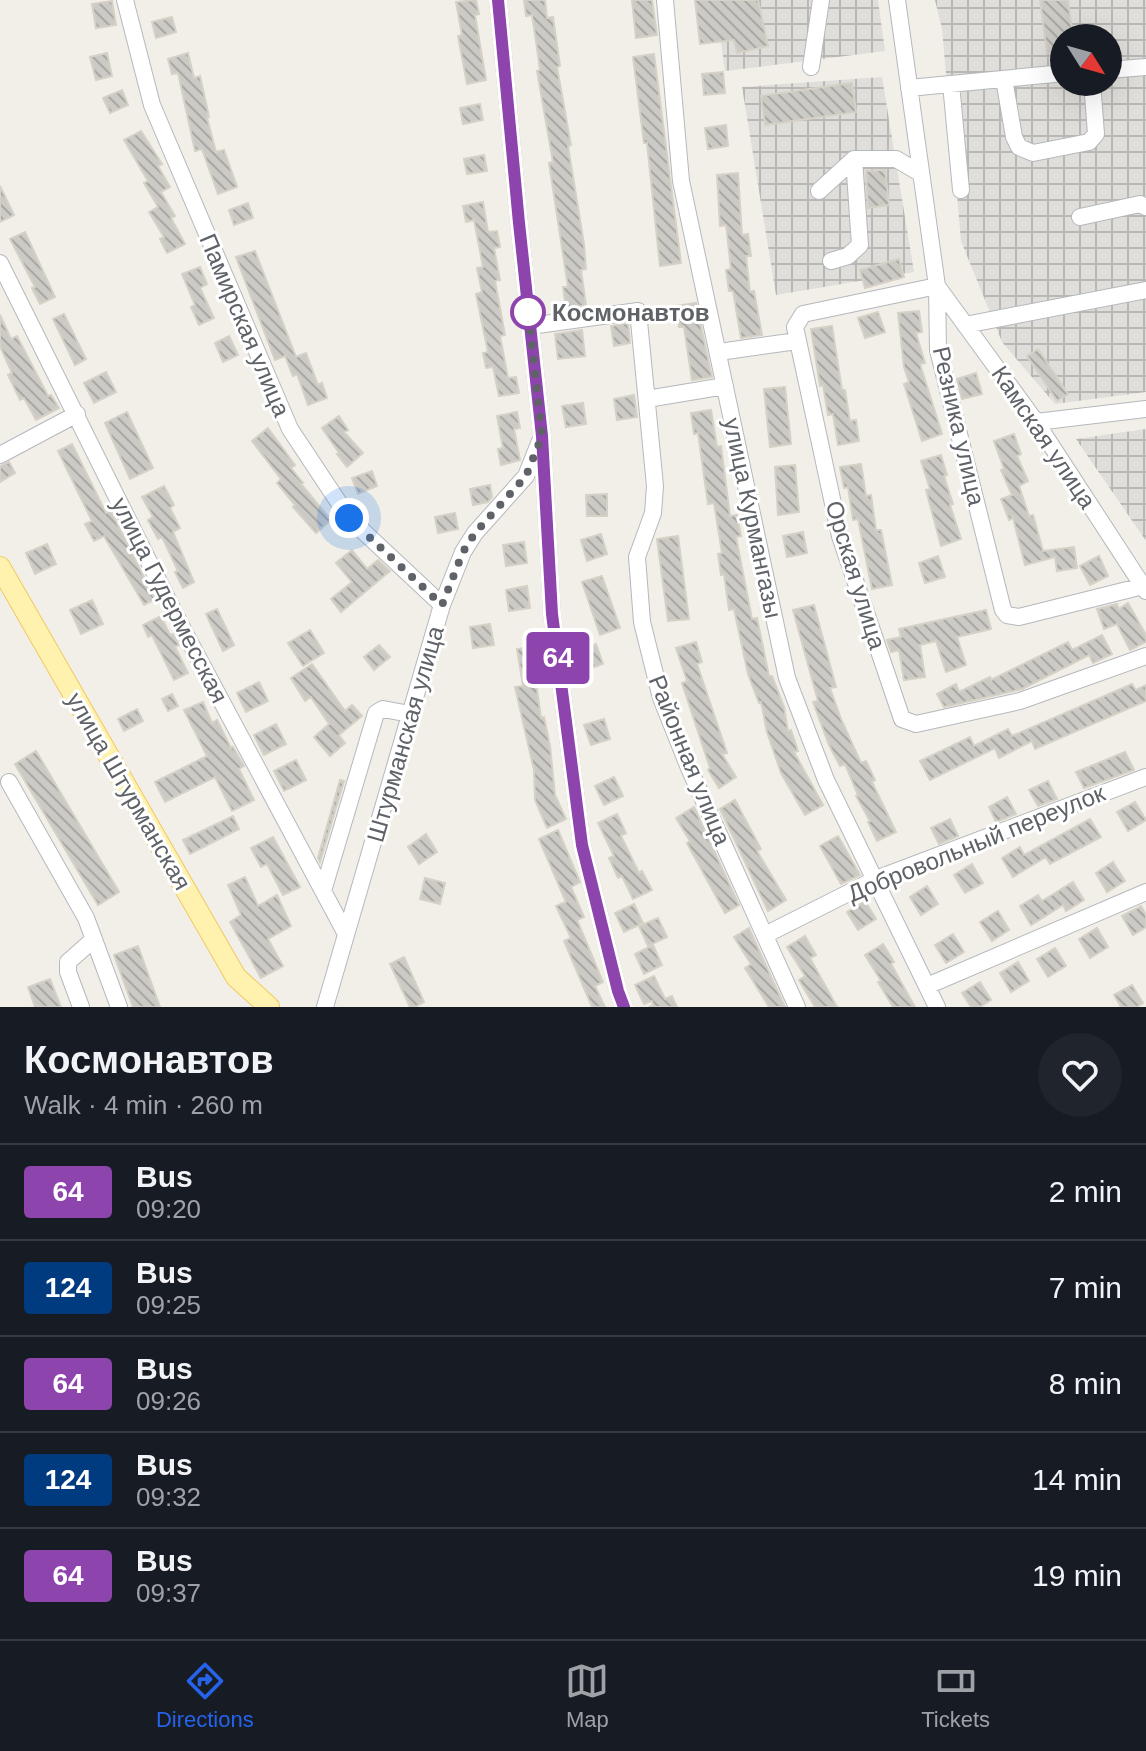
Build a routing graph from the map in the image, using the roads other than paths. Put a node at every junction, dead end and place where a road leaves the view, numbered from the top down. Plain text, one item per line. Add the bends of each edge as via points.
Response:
1 (125, 0) edge
2 (498, 0) edge
3 (665, 0) edge
4 (821, 0) edge
5 (897, 0) edge
6 (811, 67) dead end
7 (1146, 67) edge
8 (1122, 69) edge
9 (1050, 74) edge
10 (1004, 79) junction
11 (951, 84) junction
12 (909, 88) junction
13 (1093, 96) edge
14 (854, 159) junction
15 (920, 173) junction
16 (961, 190) dead end
17 (819, 191) dead end
18 (1146, 207) edge
19 (1080, 217) dead end
20 (831, 261) dead end
21 (0, 263) edge
22 (937, 286) junction
23 (1146, 290) edge
24 (965, 325) junction
25 (530, 326) junction
26 (797, 341) junction
27 (719, 352) junction
28 (725, 386) junction
29 (647, 399) junction
30 (1146, 409) edge
31 (77, 414) junction
32 (1036, 422) junction
33 (542, 436) junction
34 (0, 455) edge
35 (0, 567) edge
36 (1144, 588) edge
37 (442, 605) junction
38 (1146, 656) edge
39 (410, 714) junction
40 (1146, 777) edge
41 (9, 782) dead end
42 (876, 879) junction
43 (323, 891) junction
44 (1146, 892) edge
45 (346, 934) junction
46 (765, 935) junction
47 (94, 939) junction
48 (236, 977) junction
49 (927, 986) junction
50 (81, 1007) edge
51 (119, 1007) edge
52 (250, 1007) edge
53 (269, 1007) edge
54 (325, 1007) edge
55 (624, 1007) edge
56 (797, 1007) edge
57 (937, 1007) edge

1 - 37 street, Памирская улица via 152,105 290,429 349,518
2 - 25 street
3 - 27 street, улица Курмангазы via 681,181
4 - 6 street
5 - 12 street, Резника улица
7 - 8 street
9 - 10 street
10 - 11 street
10 - 13 street via 1014,137 1019,147 1033,153 1089,142 1096,134
11 - 12 street
11 - 16 street
12 - 15 street, Резника улица
14 - 15 street via 896,159
14 - 17 street
14 - 20 street via 860,245
15 - 22 street, Резника улица
18 - 19 street
21 - 31 street, улица Гудермесская
22 - 24 street, Камская улица
22 - 26 street via 803,314 795,327
22 - 36 street, Резника улица via 938,350 1003,610 1019,617
23 - 24 street
24 - 32 street, Камская улица
25 - 29 street, Районная улица via 638,311
25 - 33 street
26 - 27 street
26 - 38 street, Орская улица via 840,536 902,719 916,724 1020,701
27 - 28 street, улица Курмангазы
28 - 29 street
28 - 42 street, улица Курмангазы via 787,678 826,780
29 - 46 street, Районная улица via 655,486 653,513 637,557 642,622 661,698
30 - 32 street
31 - 34 street
31 - 43 street, улица Гудермесская via 178,620
32 - 36 street, Камская улица
33 - 37 street, Штурманская улица via 526,476 463,552
33 - 55 street via 552,614 582,845
35 - 48 main road, улица Штурманская
37 - 39 street, Штурманская улица
39 - 43 street via 383,709 376,713
39 - 45 street, Штурманская улица
40 - 42 street, Добровольный переулок
41 - 47 street
42 - 46 street, Добровольный переулок
42 - 49 street, улица Курмангазы
43 - 45 street, улица Гудермесская
44 - 49 street
45 - 54 street, Штурманская улица
46 - 56 street, Районная улица
47 - 50 street via 68,962
47 - 51 street
48 - 52 main road
48 - 53 main road, улица Штурманская
49 - 57 street, улица Курмангазы

